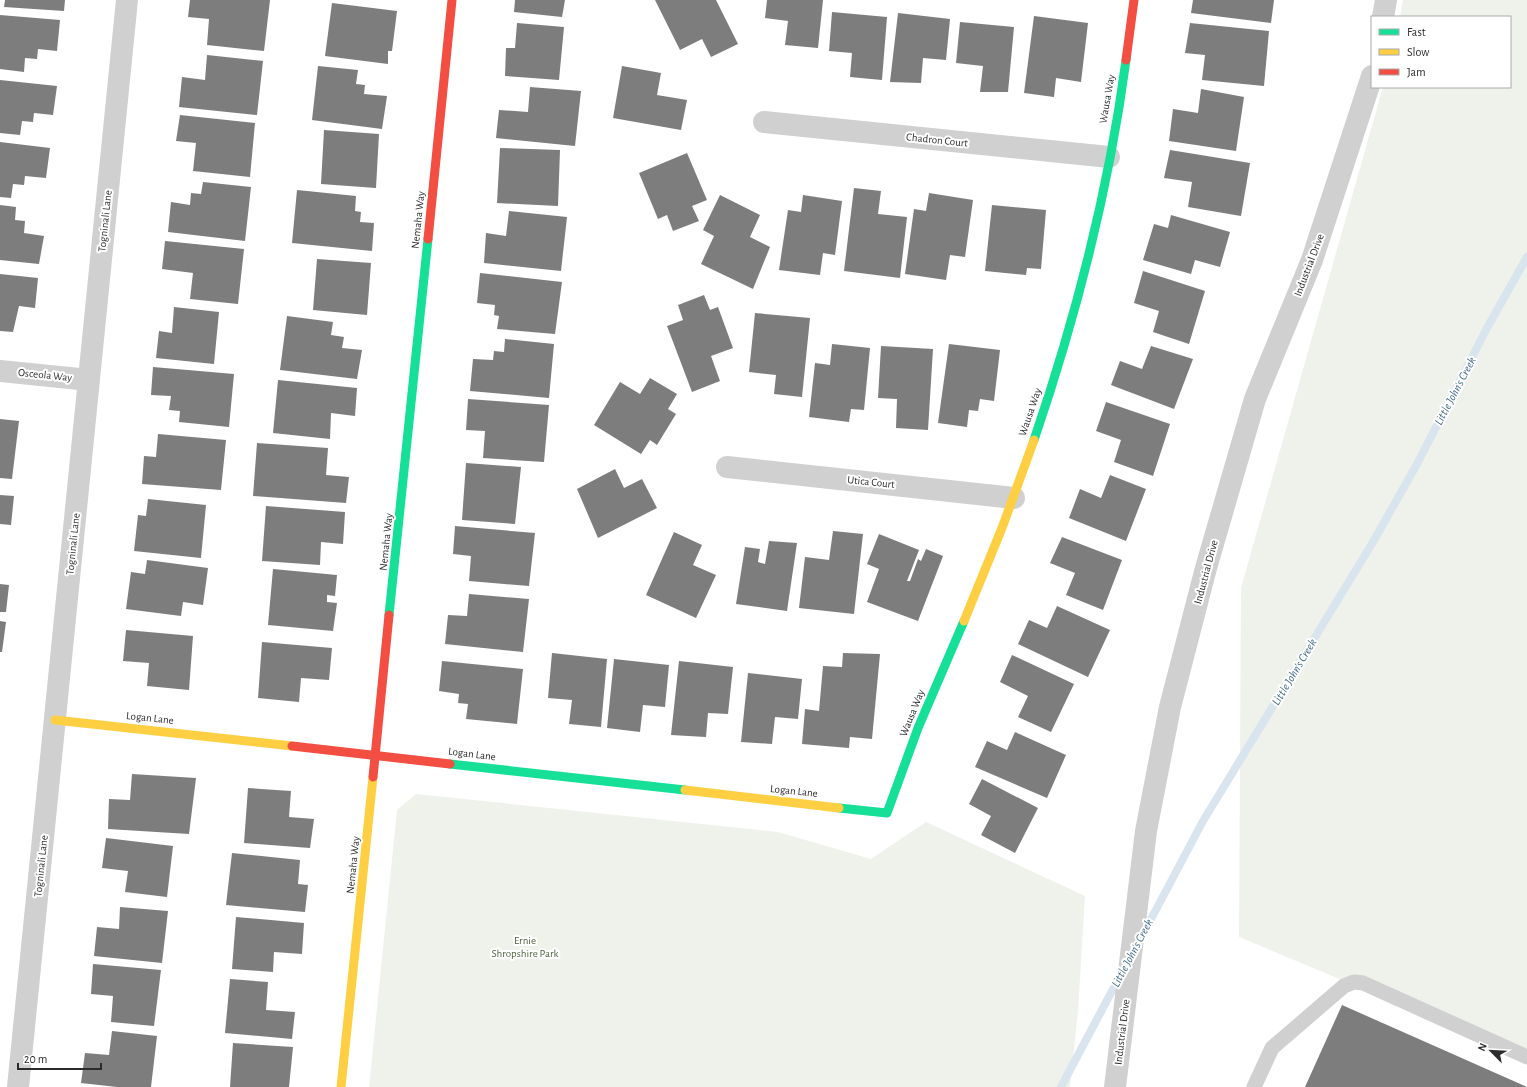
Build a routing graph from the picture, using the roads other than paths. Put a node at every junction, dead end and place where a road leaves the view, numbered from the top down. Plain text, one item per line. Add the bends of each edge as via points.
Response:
1 (127, 0) edge
2 (452, 0) edge
3 (1134, 0) edge
4 (1386, 0) edge
5 (1383, 16) edge
6 (1371, 79) edge
7 (764, 122) dead end
8 (1109, 157) junction
9 (0, 371) edge
10 (89, 380) junction
11 (728, 467) dead end
12 (1014, 498) junction
13 (55, 720) junction
14 (377, 755) junction
15 (887, 813) joint
16 (1527, 1057) edge
17 (1116, 1079) edge
18 (18, 1087) edge
19 (341, 1087) edge
20 (1254, 1087) edge

1 - 10 street, Togninali Lane
2 - 14 street, Nemaha Way
3 - 8 street, Wausa Way
4 - 5 street
6 - 17 street, Industrial Drive via 1312,260 1253,407 1206,568 1170,707 1146,832
7 - 8 street, Chadron Court
8 - 12 street, Wausa Way via 1083,273 1055,372
9 - 10 street, Osceola Way
10 - 13 street, Togninali Lane
11 - 12 street, Utica Court
12 - 15 street, Wausa Way via 918,729
13 - 14 street, Logan Lane
13 - 18 street, Togninali Lane
14 - 15 street, Logan Lane
14 - 19 street, Nemaha Way
16 - 20 lane via 1364,983 1354,982 1344,986 1272,1048

